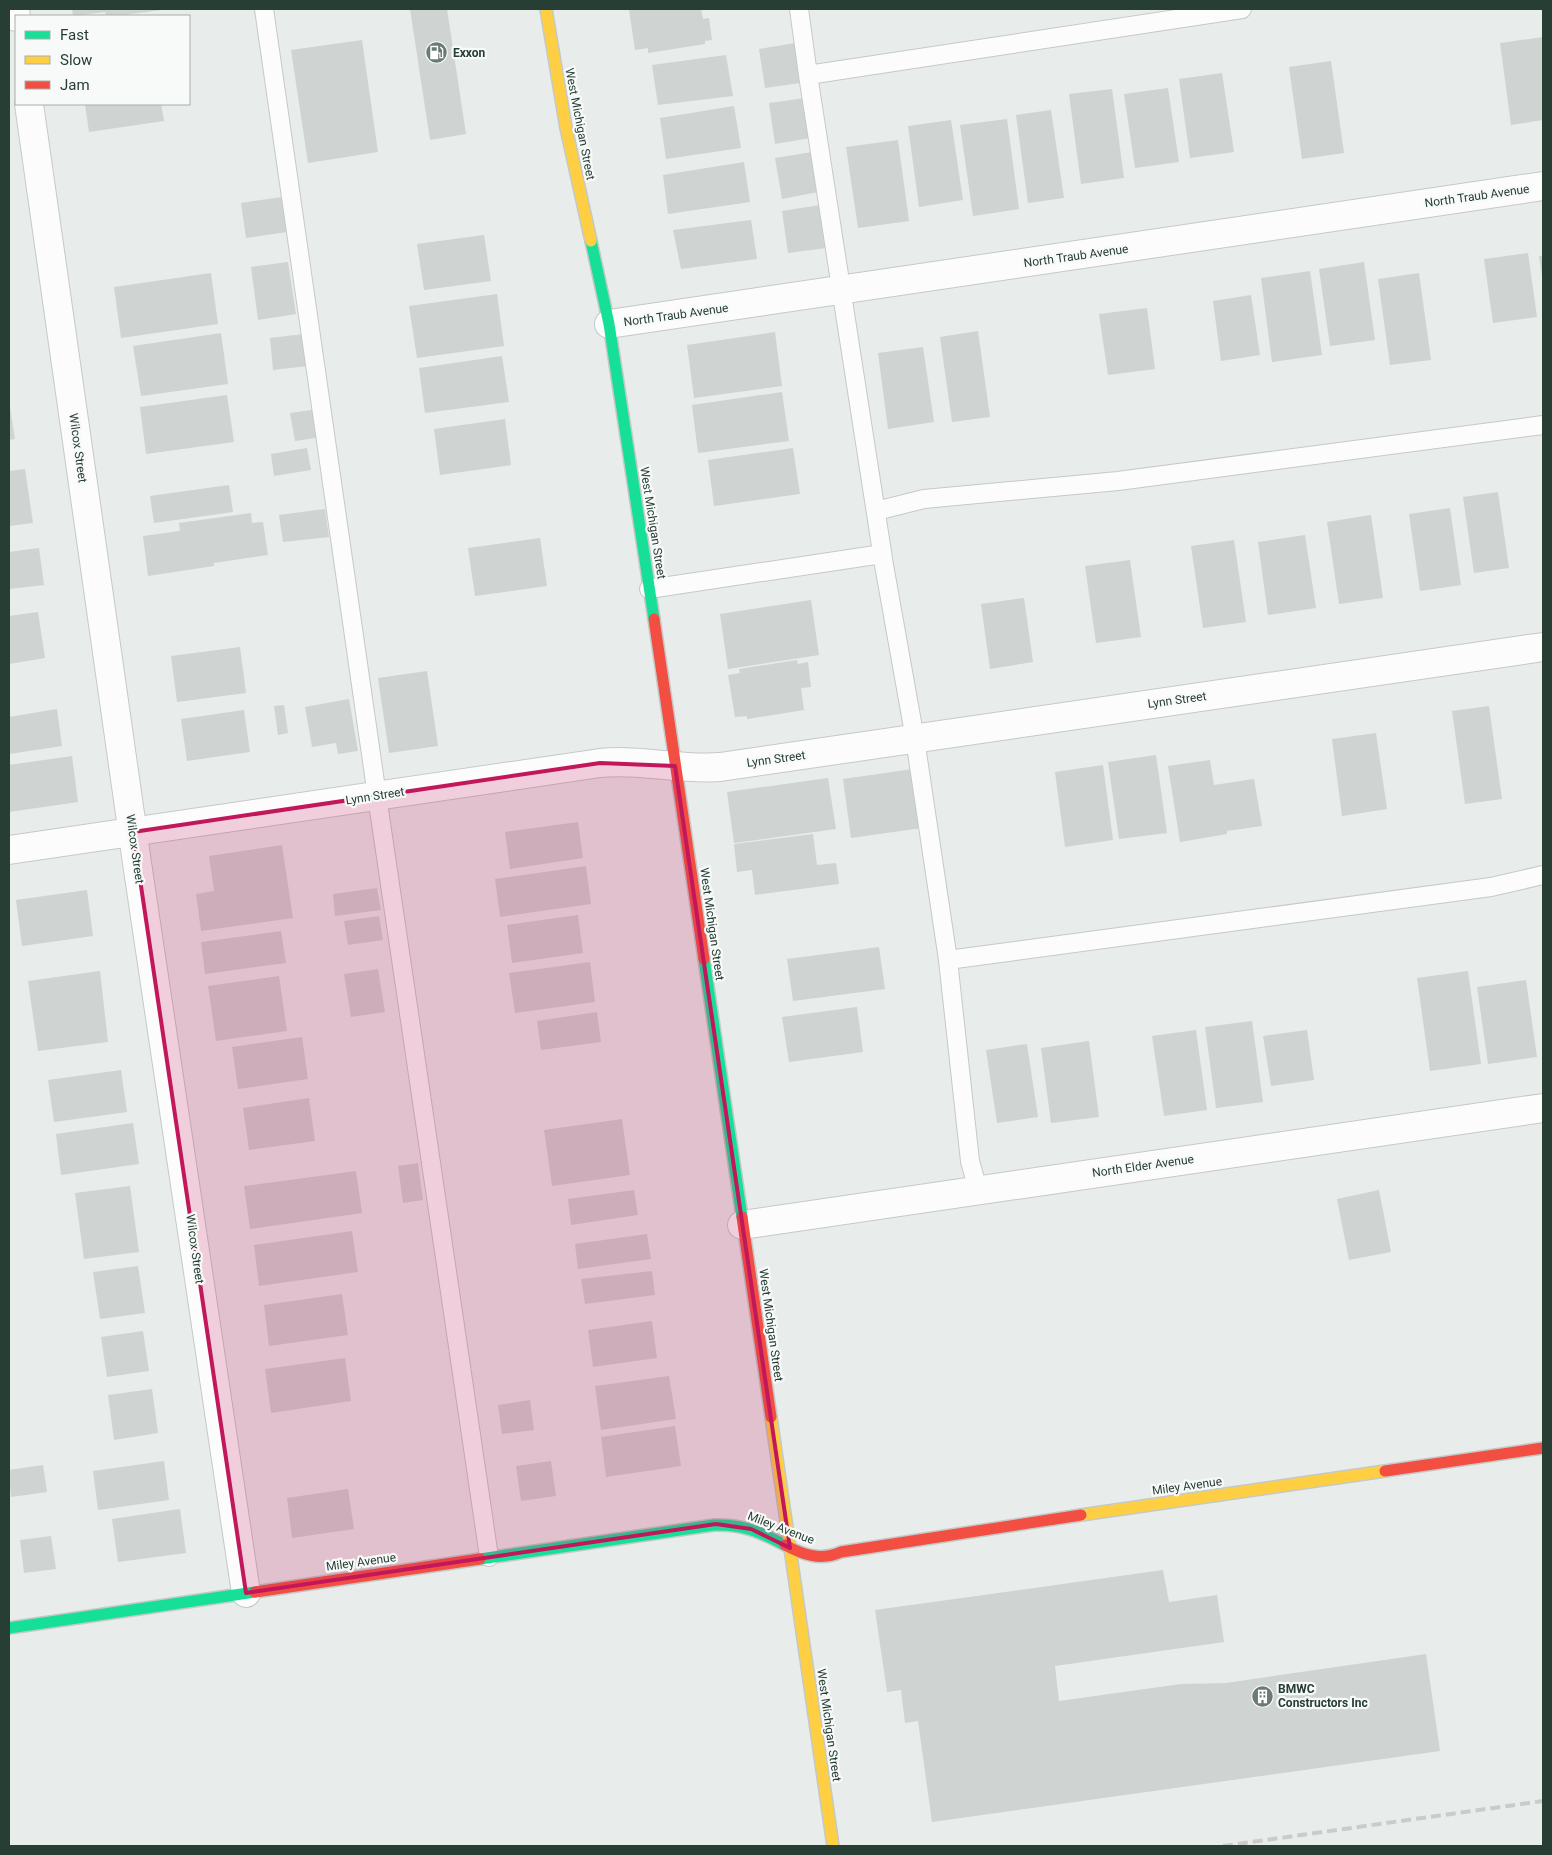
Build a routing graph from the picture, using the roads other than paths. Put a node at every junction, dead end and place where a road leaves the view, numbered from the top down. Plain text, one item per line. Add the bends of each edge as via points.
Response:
1 (264, 9) edge
2 (546, 9) edge
3 (798, 9) edge
4 (1242, 9) edge
5 (808, 75) junction
6 (29, 105) edge
7 (1543, 186) edge
8 (842, 290) junction
9 (609, 324) junction
10 (1543, 425) edge
11 (876, 511) junction
12 (882, 554) junction
13 (649, 589) junction
14 (1543, 647) edge
15 (915, 738) junction
16 (675, 766) junction
17 (377, 796) junction
18 (133, 832) junction
19 (9, 850) edge
20 (1543, 875) edge
21 (948, 960) junction
22 (1543, 1108) edge
23 (978, 1190) junction
24 (742, 1224) junction
25 (1543, 1448) edge
26 (790, 1548) junction
27 (489, 1558) junction
28 (246, 1594) junction
29 (9, 1628) edge
30 (833, 1846) edge

1 - 17 lane
2 - 9 main road, West Michigan Street via 566,128
3 - 5 lane
4 - 5 lane
5 - 8 lane
6 - 18 street, Wilcox Street
7 - 8 street, North Traub Avenue
8 - 9 street, North Traub Avenue
8 - 11 lane
9 - 13 main road, West Michigan Street
10 - 11 lane via 1118,481 924,499
11 - 12 lane
12 - 13 lane
12 - 15 lane
13 - 16 main road, West Michigan Street
14 - 15 street, Lynn Street
15 - 16 street, Lynn Street via 720,767
15 - 21 lane
16 - 17 street, Lynn Street via 629,761 600,763
16 - 24 main road, West Michigan Street
17 - 18 street, Lynn Street
17 - 27 lane
18 - 19 street, Lynn Street
18 - 28 street, Wilcox Street
20 - 21 lane via 1491,887
21 - 23 lane via 970,1161
22 - 23 street, North Elder Avenue
23 - 24 street, North Elder Avenue
24 - 26 main road, West Michigan Street
25 - 26 main road, Miley Avenue via 995,1528 841,1552 827,1557
26 - 27 main road, Miley Avenue via 751,1529 716,1524
26 - 30 main road, West Michigan Street
27 - 28 main road, Miley Avenue
28 - 29 main road, Miley Avenue

